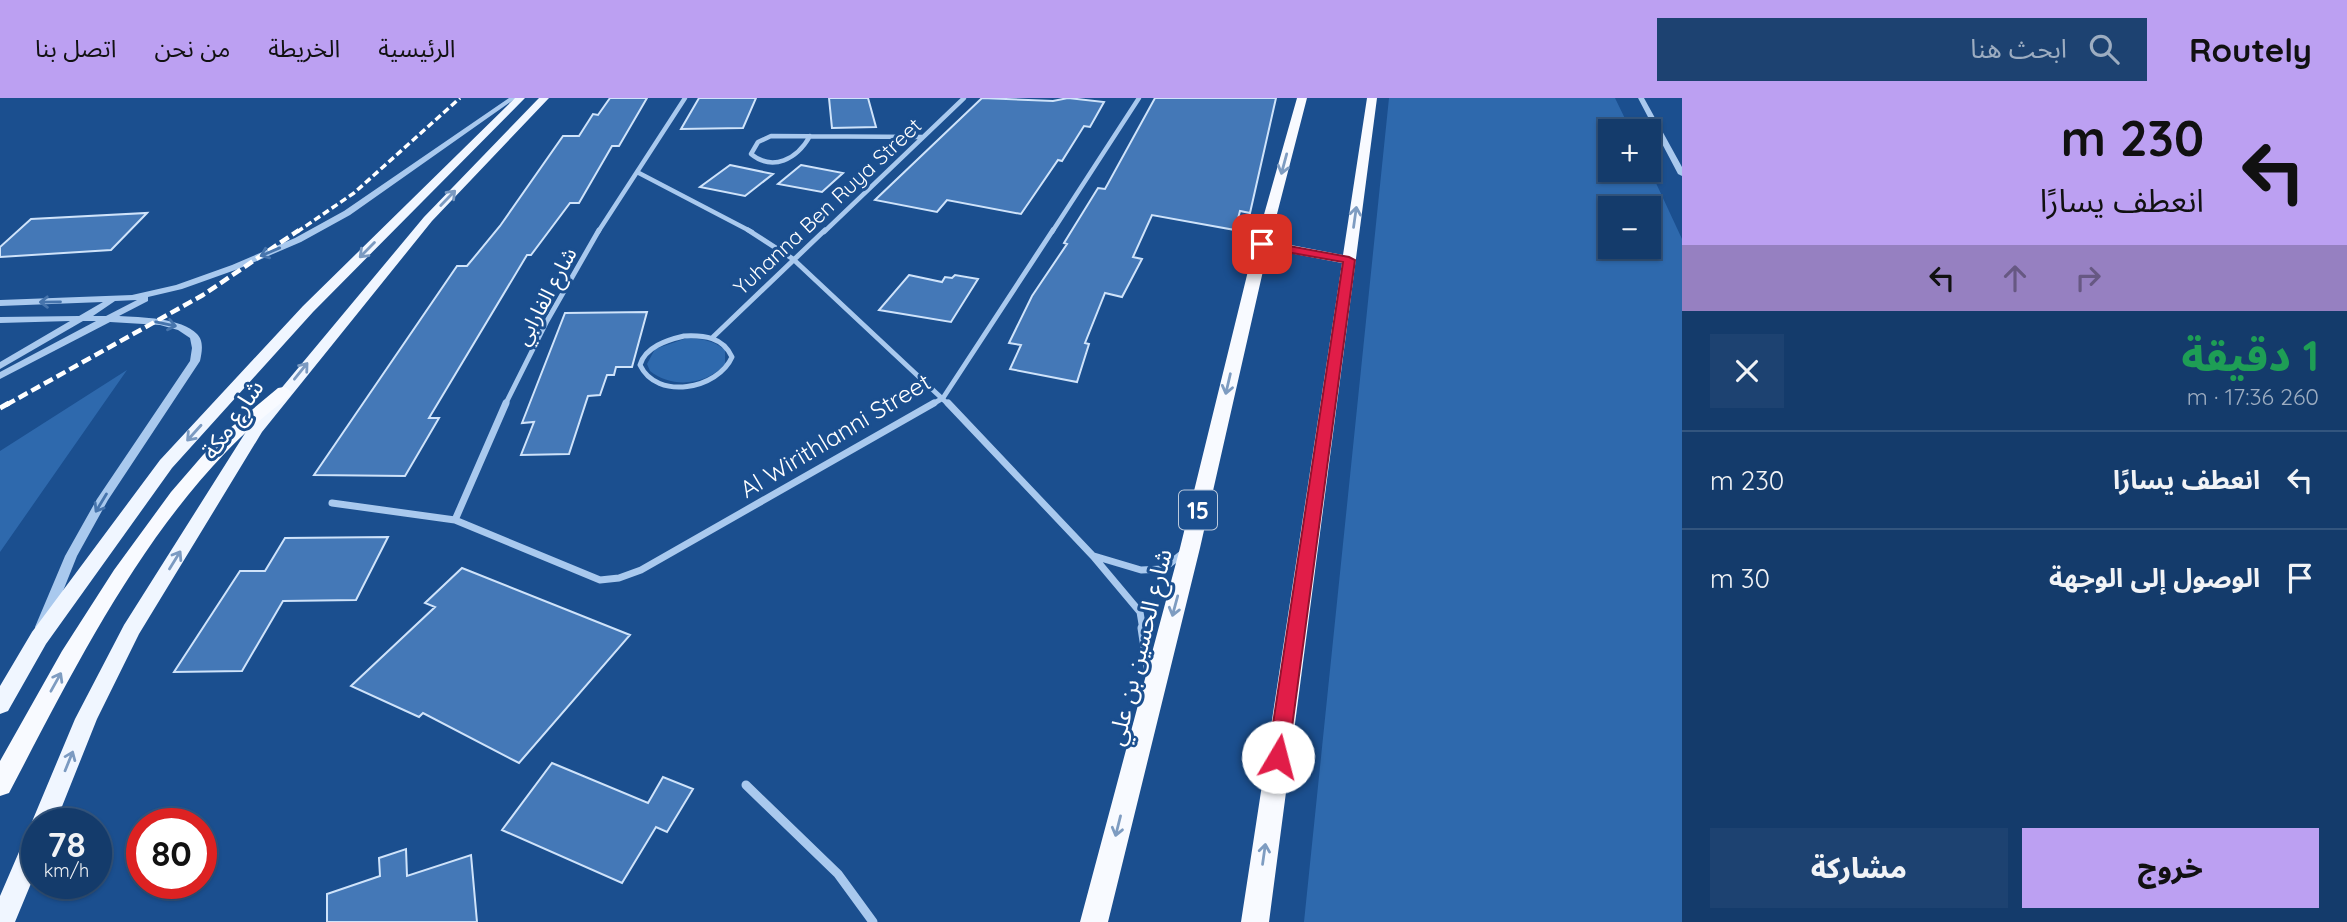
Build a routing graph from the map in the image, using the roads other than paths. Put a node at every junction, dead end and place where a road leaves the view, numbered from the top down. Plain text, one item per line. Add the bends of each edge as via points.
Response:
1 (513, 98) edge
2 (520, 98) edge
3 (544, 98) edge
4 (685, 98) edge
5 (964, 98) edge
6 (1139, 98) edge
7 (1302, 98) edge
8 (1371, 98) edge
9 (1641, 98) edge
10 (810, 136) junction
11 (923, 137) junction
12 (637, 172) junction
13 (1682, 174) edge
14 (1262, 244) junction
15 (793, 259) junction
16 (1349, 260) junction
17 (151, 295) junction
18 (111, 300) junction
19 (0, 303) edge
20 (82, 319) junction
21 (110, 319) junction
22 (0, 320) edge
23 (712, 338) junction
24 (0, 366) edge
25 (0, 376) edge
26 (284, 392) junction
27 (943, 398) junction
28 (331, 503) dead end
29 (455, 520) junction
30 (1190, 548) junction
31 (1093, 556) junction
32 (39, 638) junction
33 (1152, 693) junction
34 (0, 705) edge
35 (0, 785) edge
36 (746, 785) dead end
37 (50, 808) edge
38 (21, 877) edge
39 (2, 922) edge
40 (873, 922) edge
41 (1094, 922) edge
42 (1255, 922) edge

1 -> 17 street via 322,228 235,267
2 -> 32 main road, شارع مكة via 308,309 166,464
26 -> 3 main road, شارع مكة via 428,219
4 - 12 street, شارع الفارابي
5 - 11 street, Yuhanna Ben Ruya Street
6 - 27 street, Al Wirithlanni Street
7 -> 14 highway, شارع الحسين بن علي / 15
16 -> 8 highway
9 - 13 street
10 - 10 street via 766,137 751,154 759,161 791,159
10 - 11 street
11 - 15 street, Yuhanna Ben Ruya Street
12 - 15 street via 762,237
12 - 29 street, شارع الفارابي via 561,295
14 - 16 highway
14 -> 30 highway, شارع الحسين بن علي / 15
15 - 23 street, Yuhanna Ben Ruya Street
15 - 27 street
42 -> 16 highway
17 - 18 street
17 - 21 street
18 -> 19 street
18 - 20 street
20 - 21 street
20 - 22 street
20 - 24 street
21 - 25 street
21 -> 32 street via 185,329 197,343 195,361 71,556
23 - 23 street via 684,336 657,344 642,359 642,368 646,375 669,385 713,379 724,373 733,357 723,342
35 -> 26 highway via 67,662 163,515 218,450
37 -> 26 main road, شارع مكة via 86,719 131,630 255,430
27 - 29 street, Al Wirithlanni Street via 641,570 619,578 600,580
27 - 31 street
28 - 29 street
30 - 31 street via 1163,569 1142,570
30 -> 33 highway, شارع الحسين بن علي / 15
31 - 33 street via 1140,612
32 - 34 main road, شارع مكة
33 -> 41 highway, شارع الحسين بن علي / 15
36 - 40 street via 838,874
38 - 39 main road

